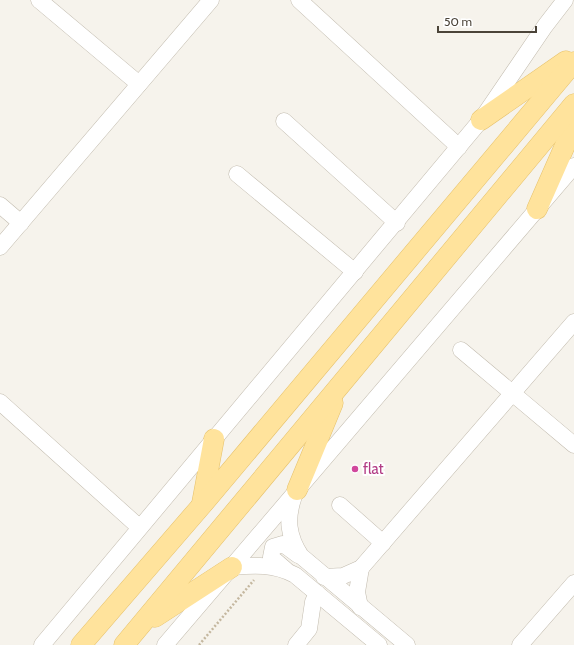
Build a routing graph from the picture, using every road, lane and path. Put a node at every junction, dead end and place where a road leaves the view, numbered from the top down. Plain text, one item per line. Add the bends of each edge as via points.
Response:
1 (39, 0) edge
2 (211, 0) edge
3 (299, 0) edge
4 (565, 0) edge
5 (574, 55) edge
6 (574, 62) edge
7 (139, 84) junction
8 (574, 104) edge
9 (481, 120) junction
10 (284, 121) dead end
11 (574, 124) edge
12 (460, 147) junction
13 (574, 166) edge
14 (237, 174) dead end
15 (0, 204) edge
16 (537, 209) junction
17 (21, 223) junction
18 (397, 223) junction
19 (0, 247) edge
20 (355, 272) junction
21 (574, 322) edge
22 (461, 350) dead end
23 (340, 385) junction
24 (512, 394) junction
25 (0, 402) edge
26 (214, 438) junction
27 (574, 445) edge
28 (297, 490) junction
29 (202, 505) junction
30 (340, 505) dead end
31 (140, 527) junction
32 (383, 543) junction
33 (301, 556) junction
34 (266, 565) junction
35 (232, 567) junction
36 (361, 568) junction
37 (287, 571) junction
38 (324, 577) junction
39 (574, 583) edge
40 (317, 593) junction
41 (360, 607) junction
42 (137, 629) junction
43 (42, 645) edge
44 (81, 645) edge
45 (124, 645) edge
46 (166, 645) edge
47 (199, 645) edge
48 (296, 645) edge
49 (379, 645) edge
50 (407, 645) edge
51 (520, 645) edge

1 - 7 street
2 - 7 street
3 - 12 street
4 - 9 street
5 - 9 main road
6 - 29 main road
7 - 17 street
8 - 23 main road
9 - 12 street
10 - 18 street
11 - 16 main road
12 - 18 street
13 - 16 street
14 - 20 street
15 - 17 street
16 - 28 street
17 - 19 street
18 - 20 street
20 - 26 street
21 - 24 street
22 - 24 street
23 - 28 main road
23 - 42 main road
24 - 27 street
24 - 32 street
25 - 31 street
26 - 29 main road
26 - 31 street
28 - 33 street via 288,523 291,537
28 - 35 street
29 - 44 main road
30 - 32 street
31 - 43 street
32 - 36 street
33 - 37 street via 283,544 273,547 271,557
33 - 38 street
34 - 35 street
34 - 37 street
34 - 47 path
35 - 42 main road
35 - 46 street
36 - 38 street via 343,576
36 - 41 street via 357,592
37 - 40 street
38 - 41 street
39 - 51 street
40 - 48 street via 309,629
40 - 49 street
41 - 50 street
42 - 45 main road

